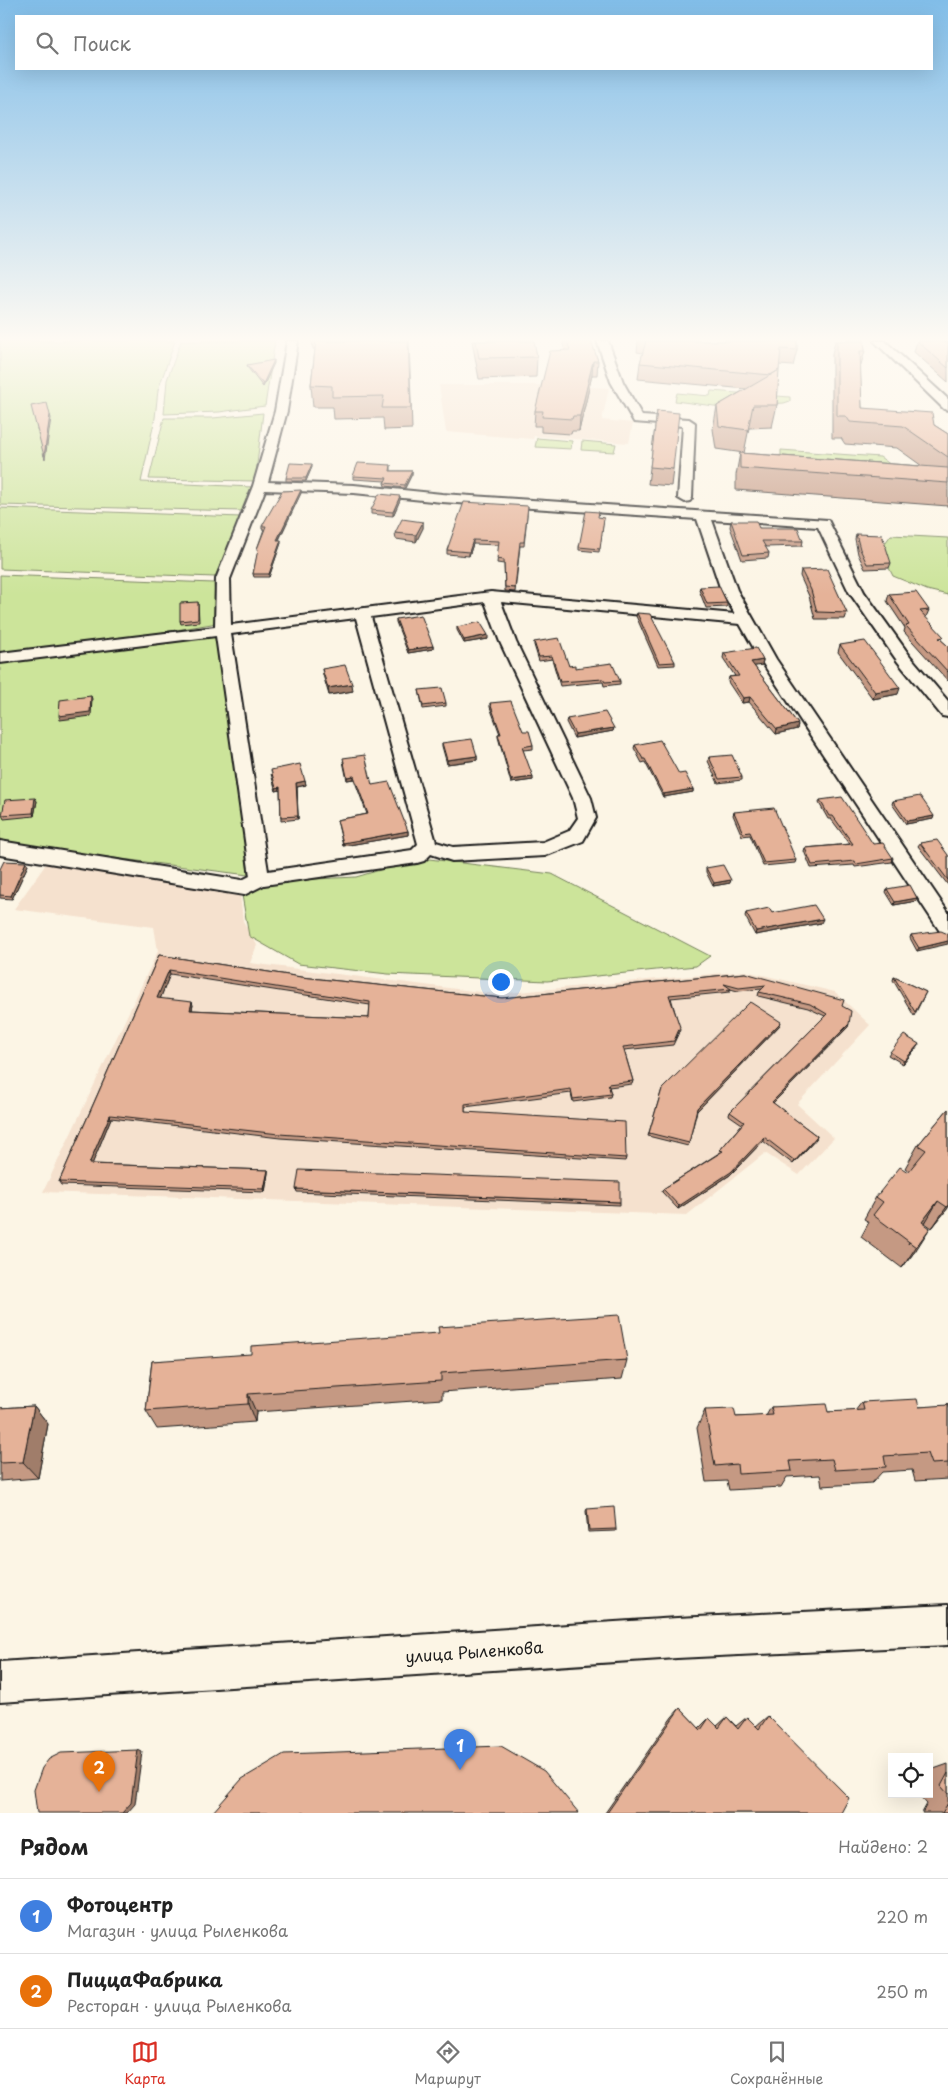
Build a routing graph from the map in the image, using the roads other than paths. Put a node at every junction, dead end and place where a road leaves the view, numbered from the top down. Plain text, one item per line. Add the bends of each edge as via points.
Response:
1 (277, 426) edge
2 (689, 426) edge
3 (260, 486) junction
4 (684, 498) dead end
5 (703, 515) junction
6 (491, 597) junction
7 (362, 613) junction
8 (747, 620) junction
9 (223, 631) junction
10 (0, 658) edge
11 (948, 712) edge
12 (428, 846) junction
13 (0, 848) edge
14 (260, 879) junction
15 (948, 928) edge
16 (948, 1624) edge
17 (0, 1682) edge

1 - 3 street
2 - 4 street
3 - 5 street via 354,489
3 - 9 street via 223,579
5 - 8 street via 729,590
5 - 11 street via 823,523 857,592
6 - 7 street
6 - 8 street
6 - 12 street via 508,642 582,798 587,818 576,836 545,849 452,854
7 - 9 street
7 - 12 street
8 - 15 street via 768,659
9 - 10 street
9 - 14 street
12 - 14 street via 418,856
13 - 14 street via 244,888
16 - 17 street, улица Рыленкова via 677,1638

